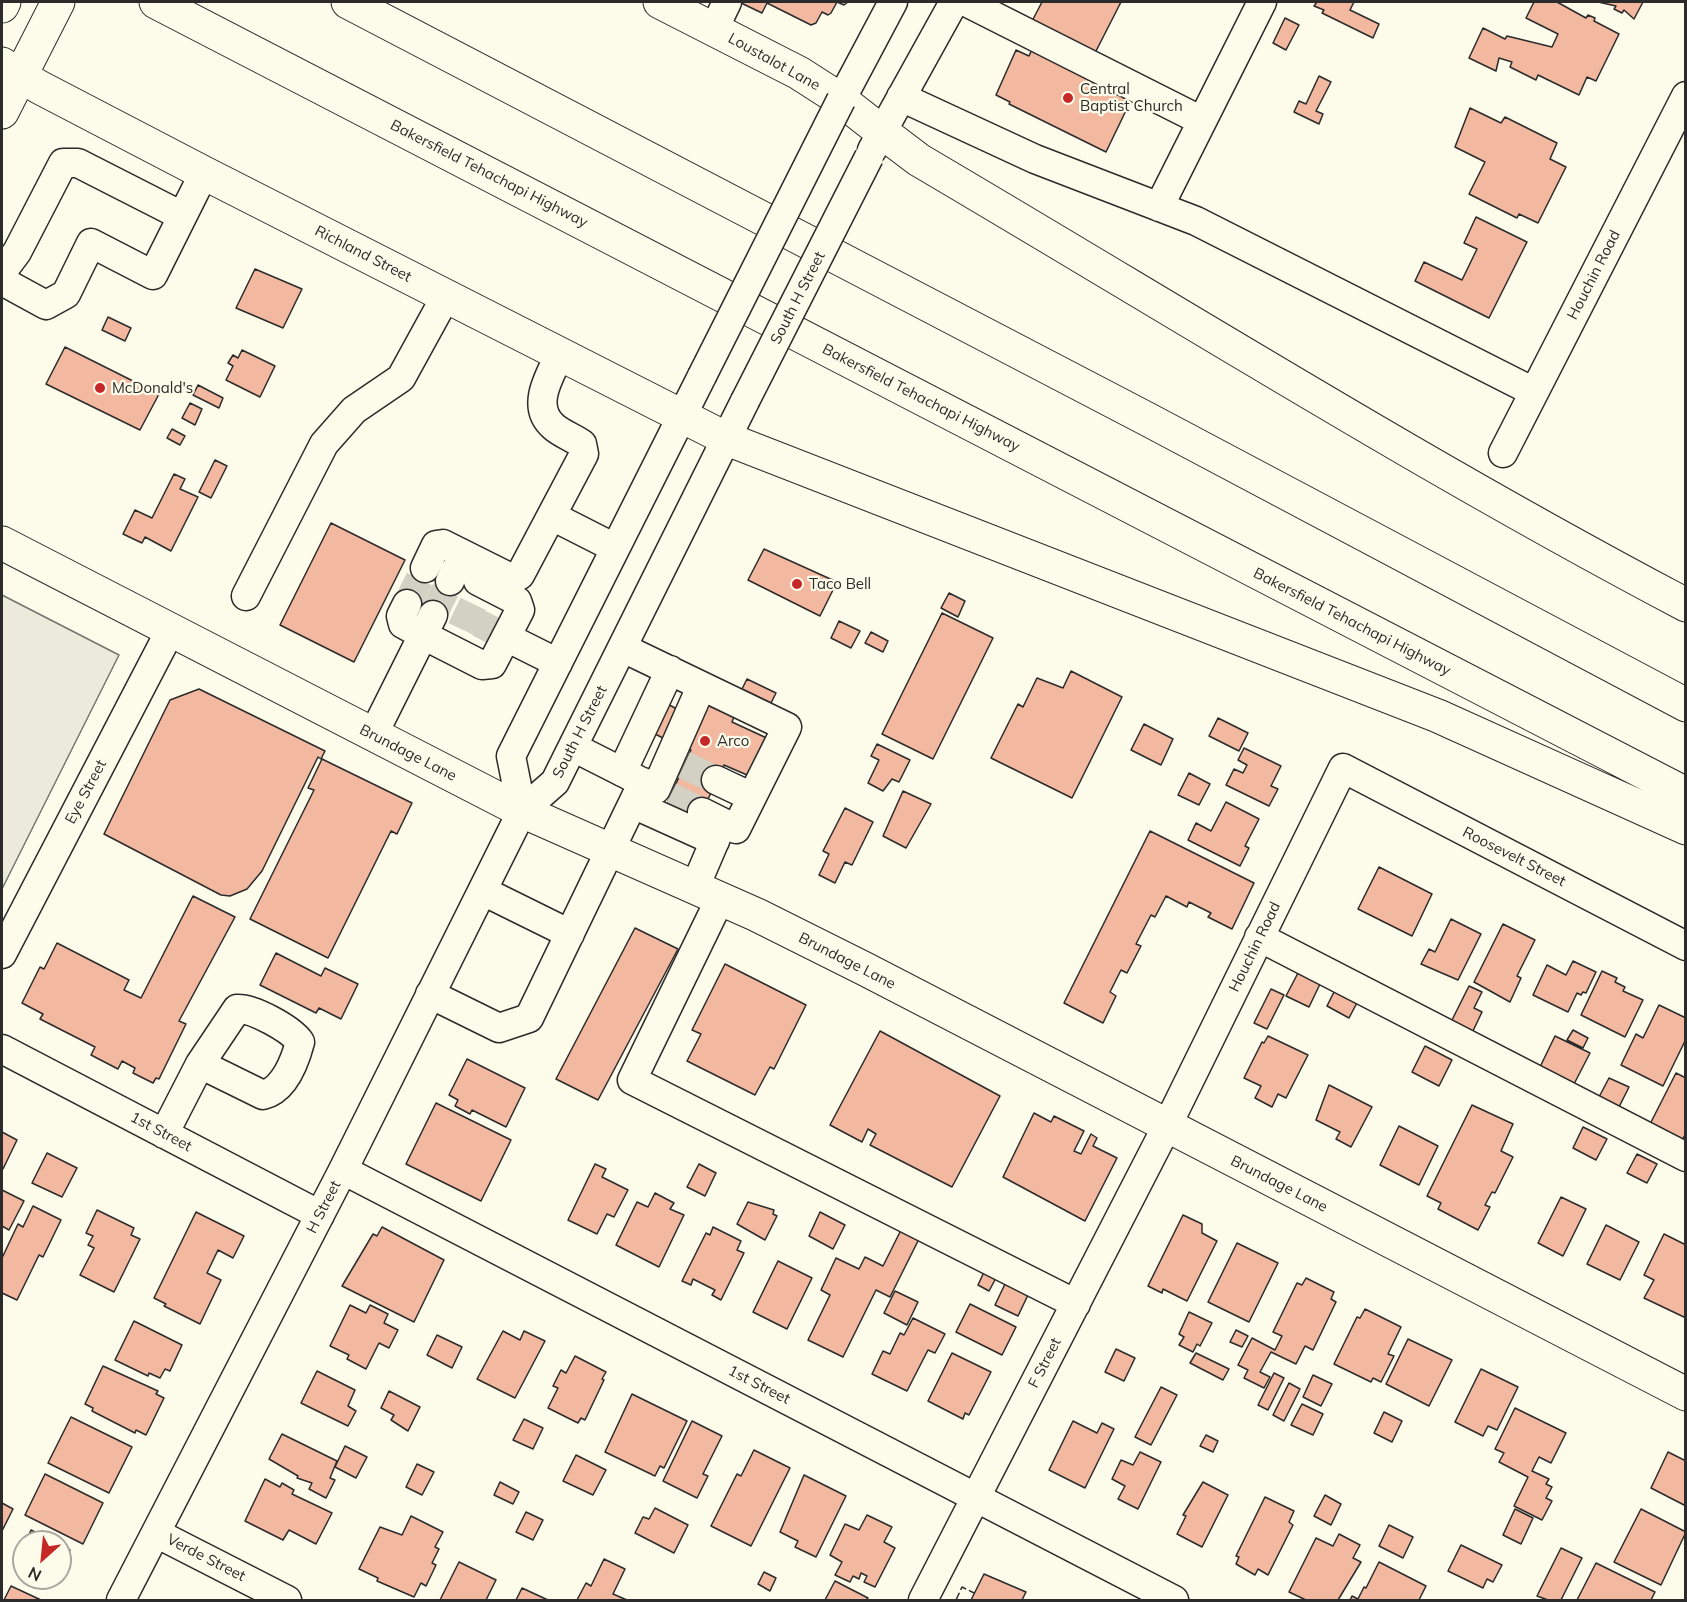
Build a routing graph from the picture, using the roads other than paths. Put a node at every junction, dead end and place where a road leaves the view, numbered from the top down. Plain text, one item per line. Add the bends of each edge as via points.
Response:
1 (4, 2) edge
2 (58, 2) edge
3 (156, 2) edge
4 (348, 2) edge
5 (660, 2) edge
6 (893, 2) edge
7 (954, 2) edge
8 (966, 2) edge
9 (1262, 2) edge
10 (2, 6) edge
11 (721, 15) edge
12 (11, 69) edge
13 (1686, 96) edge
14 (900, 97) junction
15 (841, 100) junction
16 (2, 112) edge
17 (1202, 121) junction
18 (875, 144) junction
19 (204, 173) junction
20 (1159, 207) junction
21 (178, 224) junction
22 (2, 272) edge
23 (2, 281) edge
24 (446, 296) junction
25 (560, 354) junction
26 (1534, 392) junction
27 (681, 415) junction
28 (727, 439) junction
29 (1503, 453) dead end
30 (552, 516) junction
31 (2, 543) edge
32 (615, 548) junction
33 (246, 596) dead end
34 (407, 604) tunnel mouth
35 (1686, 605) edge
36 (428, 625) junction
37 (170, 631) junction
38 (476, 644) junction
39 (622, 648) junction
40 (558, 663) junction
41 (670, 670) junction
42 (700, 687) junction
43 (1686, 705) edge
44 (373, 735) junction
45 (573, 747) junction
46 (1343, 768) joint
47 (717, 780) tunnel mouth
48 (645, 788) junction
49 (1686, 794) edge
50 (752, 797) junction
51 (522, 810) junction
52 (713, 825) junction
53 (1686, 828) edge
54 (612, 849) junction
55 (483, 891) junction
56 (708, 893) junction
57 (570, 934) junction
58 (1260, 937) junction
59 (1686, 946) edge
60 (2, 954) edge
61 (430, 994) junction
62 (2, 1049) edge
63 (200, 1064) dead end
64 (1167, 1126) junction
65 (164, 1134) junction
66 (1686, 1157) edge
67 (343, 1170) junction
68 (320, 1215) junction
69 (1076, 1304) junction
70 (1686, 1394) edge
71 (976, 1498) junction
72 (156, 1533) junction
73 (121, 1600) edge
74 (287, 1600) edge
75 (923, 1600) edge
76 (1174, 1600) edge

1 - 10 main road
2 - 12 main road via 43,32
3 - 49 main road, Bakersfield Tehachapi Highway
4 - 43 main road
5 - 11 main road, Loustalot Lane
6 - 15 street
7 - 14 street, South H Street
8 - 17 street
9 - 17 street
11 - 15 main road, Loustalot Lane
12 - 16 main road
12 - 19 main road, Richland Street
13 - 26 street, Houchin Road
14 - 18 street, South H Street
14 - 20 street via 1035,159
15 - 18 main road, Loustalot Lane
15 - 27 street, bridge
17 - 20 street
18 - 28 street, South H Street, bridge
18 - 35 main road, Loustalot Lane via 919,160 1444,472
19 - 21 street
19 - 24 main road, Richland Street
20 - 26 street via 1196,221
21 - 22 street via 78,163 63,163 17,252
21 - 23 street via 153,275 91,243 66,294 46,305
24 - 25 main road, Richland Street
24 - 33 street via 401,378 354,410 324,444
25 - 27 main road, Richland Street
25 - 30 street via 543,391 544,416 555,428 582,444 584,454
26 - 29 street, Houchin Road
27 - 28 main road, Richland Street
27 - 32 street
28 - 39 street, South H Street
28 - 53 main road, Richland Street via 1438,716
30 - 32 street
30 - 38 street via 520,575 513,579 443,544 436,545 428,562 493,595 517,601 520,610
31 - 37 main road, Brundage Lane
32 - 40 street
34 - 36 street via 401,616 403,624
36 - 38 street
36 - 44 street
37 - 44 main road, Brundage Lane
37 - 60 street, Eye Street
38 - 40 street
39 - 41 street
39 - 45 street, South H Street
40 - 51 street via 511,756
41 - 42 street
41 - 48 street
42 - 48 street via 677,761
42 - 50 street via 787,727
44 - 51 main road, Brundage Lane
45 - 48 street
45 - 51 street, South H Street via 555,782
46 - 58 street, Houchin Road
46 - 59 street, Roosevelt Street
47 - 50 street
48 - 52 street
48 - 54 street
50 - 52 street via 736,829
51 - 54 main road, Brundage Lane
51 - 55 street, H Street
52 - 56 street
54 - 56 main road, Brundage Lane
54 - 57 street
55 - 57 street
55 - 61 street, H Street
56 - 64 main road, Brundage Lane via 855,964
56 - 69 street via 632,1080
57 - 61 street via 529,1018 499,1028
58 - 64 street, Houchin Road
58 - 66 street
61 - 67 street, H Street
62 - 65 street, 1st Street
63 - 65 street
64 - 69 street, F Street
64 - 70 main road, Brundage Lane
65 - 68 street, 1st Street
67 - 68 street, H Street
67 - 71 street, 1st Street
68 - 72 street, H Street
69 - 71 street, F Street
71 - 75 street, F Street
71 - 76 street, 1st Street
72 - 73 street, H Street
72 - 74 street, Verde Street

